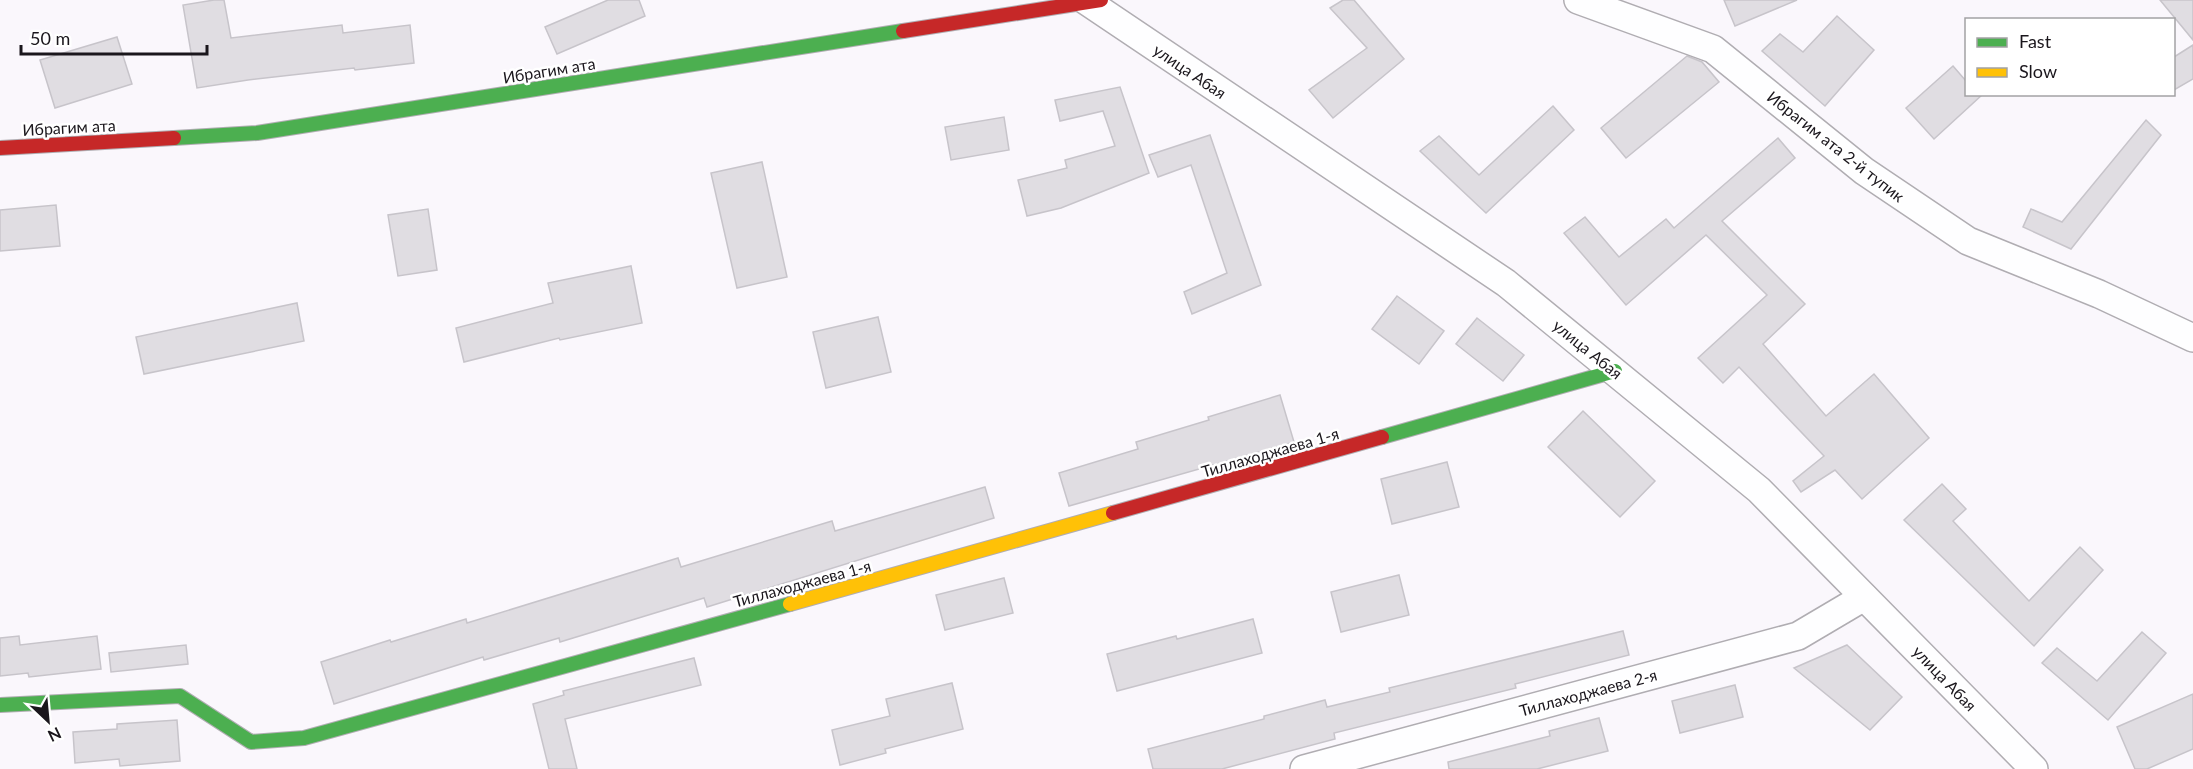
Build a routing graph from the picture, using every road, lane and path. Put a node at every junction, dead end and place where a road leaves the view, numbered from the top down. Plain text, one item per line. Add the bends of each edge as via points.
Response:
1 (1578, 0) edge
2 (1091, 1) edge
3 (0, 148) edge
4 (2193, 338) edge
5 (1614, 371) junction
6 (1864, 597) junction
7 (0, 705) edge
8 (1304, 769) edge
9 (2034, 769) edge

1 - 4 street, Ибрагим ата 2-й тупик via 1713,49 1864,171 1968,242 2099,294
2 - 3 street, Ибрагим ата via 257,133
2 - 5 street, улица Абая via 1506,282
5 - 6 street, улица Абая via 1759,490
5 - 7 street, Тиллаходжаева 1-я via 304,738 251,742 180,696
6 - 8 street, Тиллаходжаева 2-я via 1798,636
6 - 9 street, улица Абая

